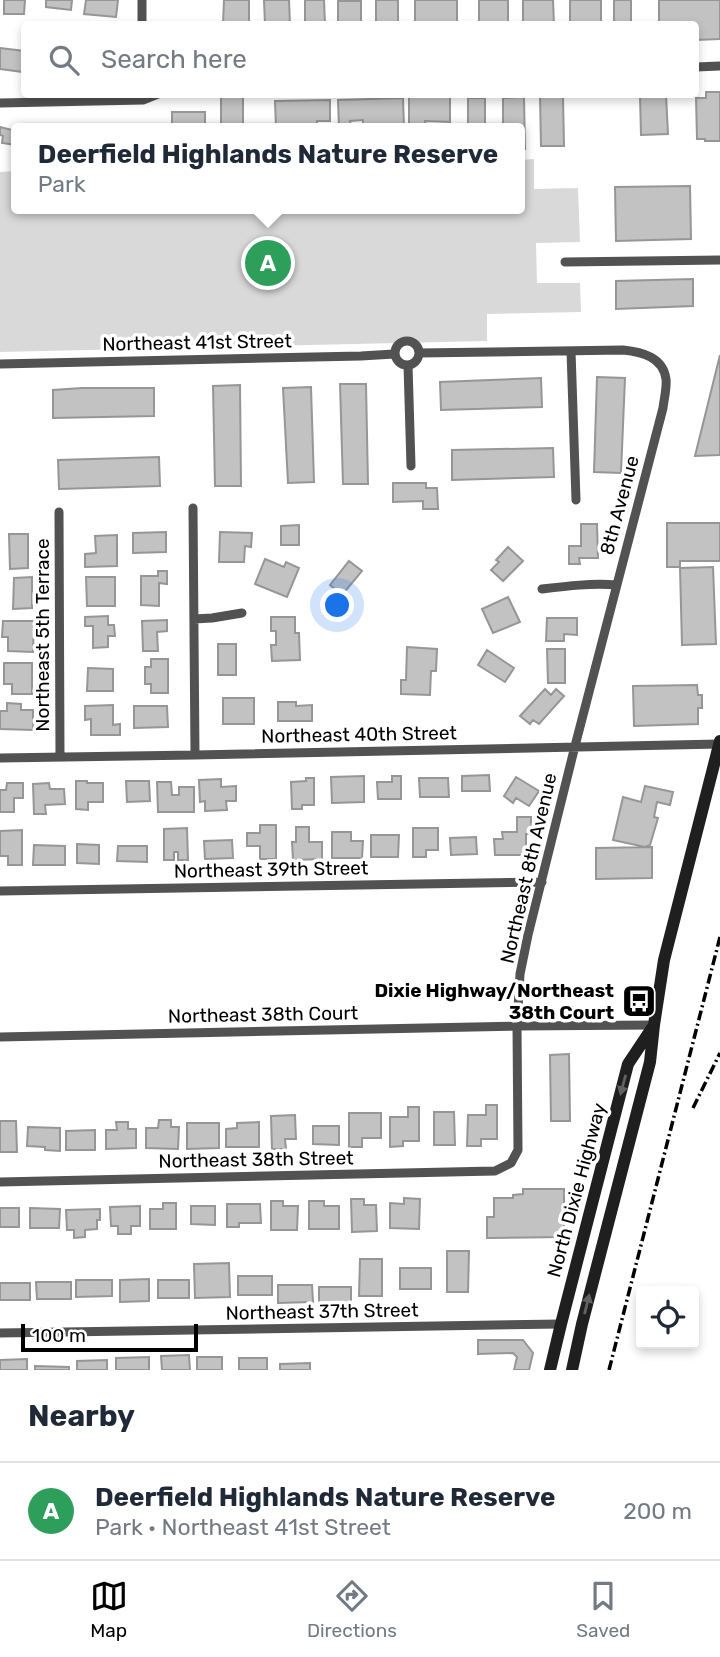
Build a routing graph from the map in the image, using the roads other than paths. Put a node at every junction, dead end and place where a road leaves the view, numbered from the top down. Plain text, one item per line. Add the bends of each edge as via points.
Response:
1 (142, 0) edge
2 (142, 21) edge
3 (720, 66) edge
4 (699, 67) edge
5 (119, 98) edge
6 (0, 103) edge
7 (720, 260) edge
8 (565, 262) dead end
9 (571, 351) junction
10 (419, 353) junction
11 (394, 354) junction
12 (0, 364) edge
13 (408, 365) junction
14 (411, 466) dead end
15 (576, 500) dead end
16 (193, 508) dead end
17 (60, 512) dead end
18 (616, 585) junction
19 (542, 589) dead end
20 (242, 612) dead end
21 (194, 619) junction
22 (720, 742) edge
23 (575, 746) junction
24 (195, 755) junction
25 (60, 757) junction
26 (0, 758) edge
27 (542, 882) junction
28 (0, 891) edge
29 (654, 1025) junction
30 (517, 1026) junction
31 (0, 1037) edge
32 (511, 1163) joint
33 (0, 1182) edge
34 (561, 1324) junction
35 (0, 1333) edge
36 (550, 1370) edge
37 (572, 1370) edge

1 - 2 street
3 - 4 street
5 - 6 street
7 - 8 street
9 - 10 street
9 - 15 street
9 - 18 street, 8th Avenue via 641,352 659,362 666,379 663,408
10 - 11 street via 416,344 407,340 397,345
10 - 13 street
11 - 12 street, Northeast 41st Street
11 - 13 street
13 - 14 street
16 - 21 street
17 - 25 street, Northeast 5th Terrace
18 - 19 street, 8th Avenue
18 - 23 street, Northeast 8th Avenue
20 - 21 street
21 - 24 street
22 - 23 street, Northeast 40th Street
22 - 29 main road, North Dixie Highway via 664,960
23 - 24 street, Northeast 40th Street
23 - 27 street, Northeast 8th Avenue
24 - 25 street, Northeast 40th Street
25 - 26 street, Northeast 40th Street
27 - 28 street, Northeast 39th Street
27 - 30 street, Northeast 8th Avenue via 520,974
29 - 30 street, Northeast 38th Court
29 -> 34 main road, North Dixie Highway via 628,1064
37 -> 29 main road, North Dixie Highway via 650,1062
30 - 31 street, Northeast 38th Court
30 - 32 street, Northeast 8th Avenue via 518,1150
32 - 33 street, Northeast 38th Street via 495,1171
34 - 35 street, Northeast 37th Street
34 - 36 main road, North Dixie Highway

